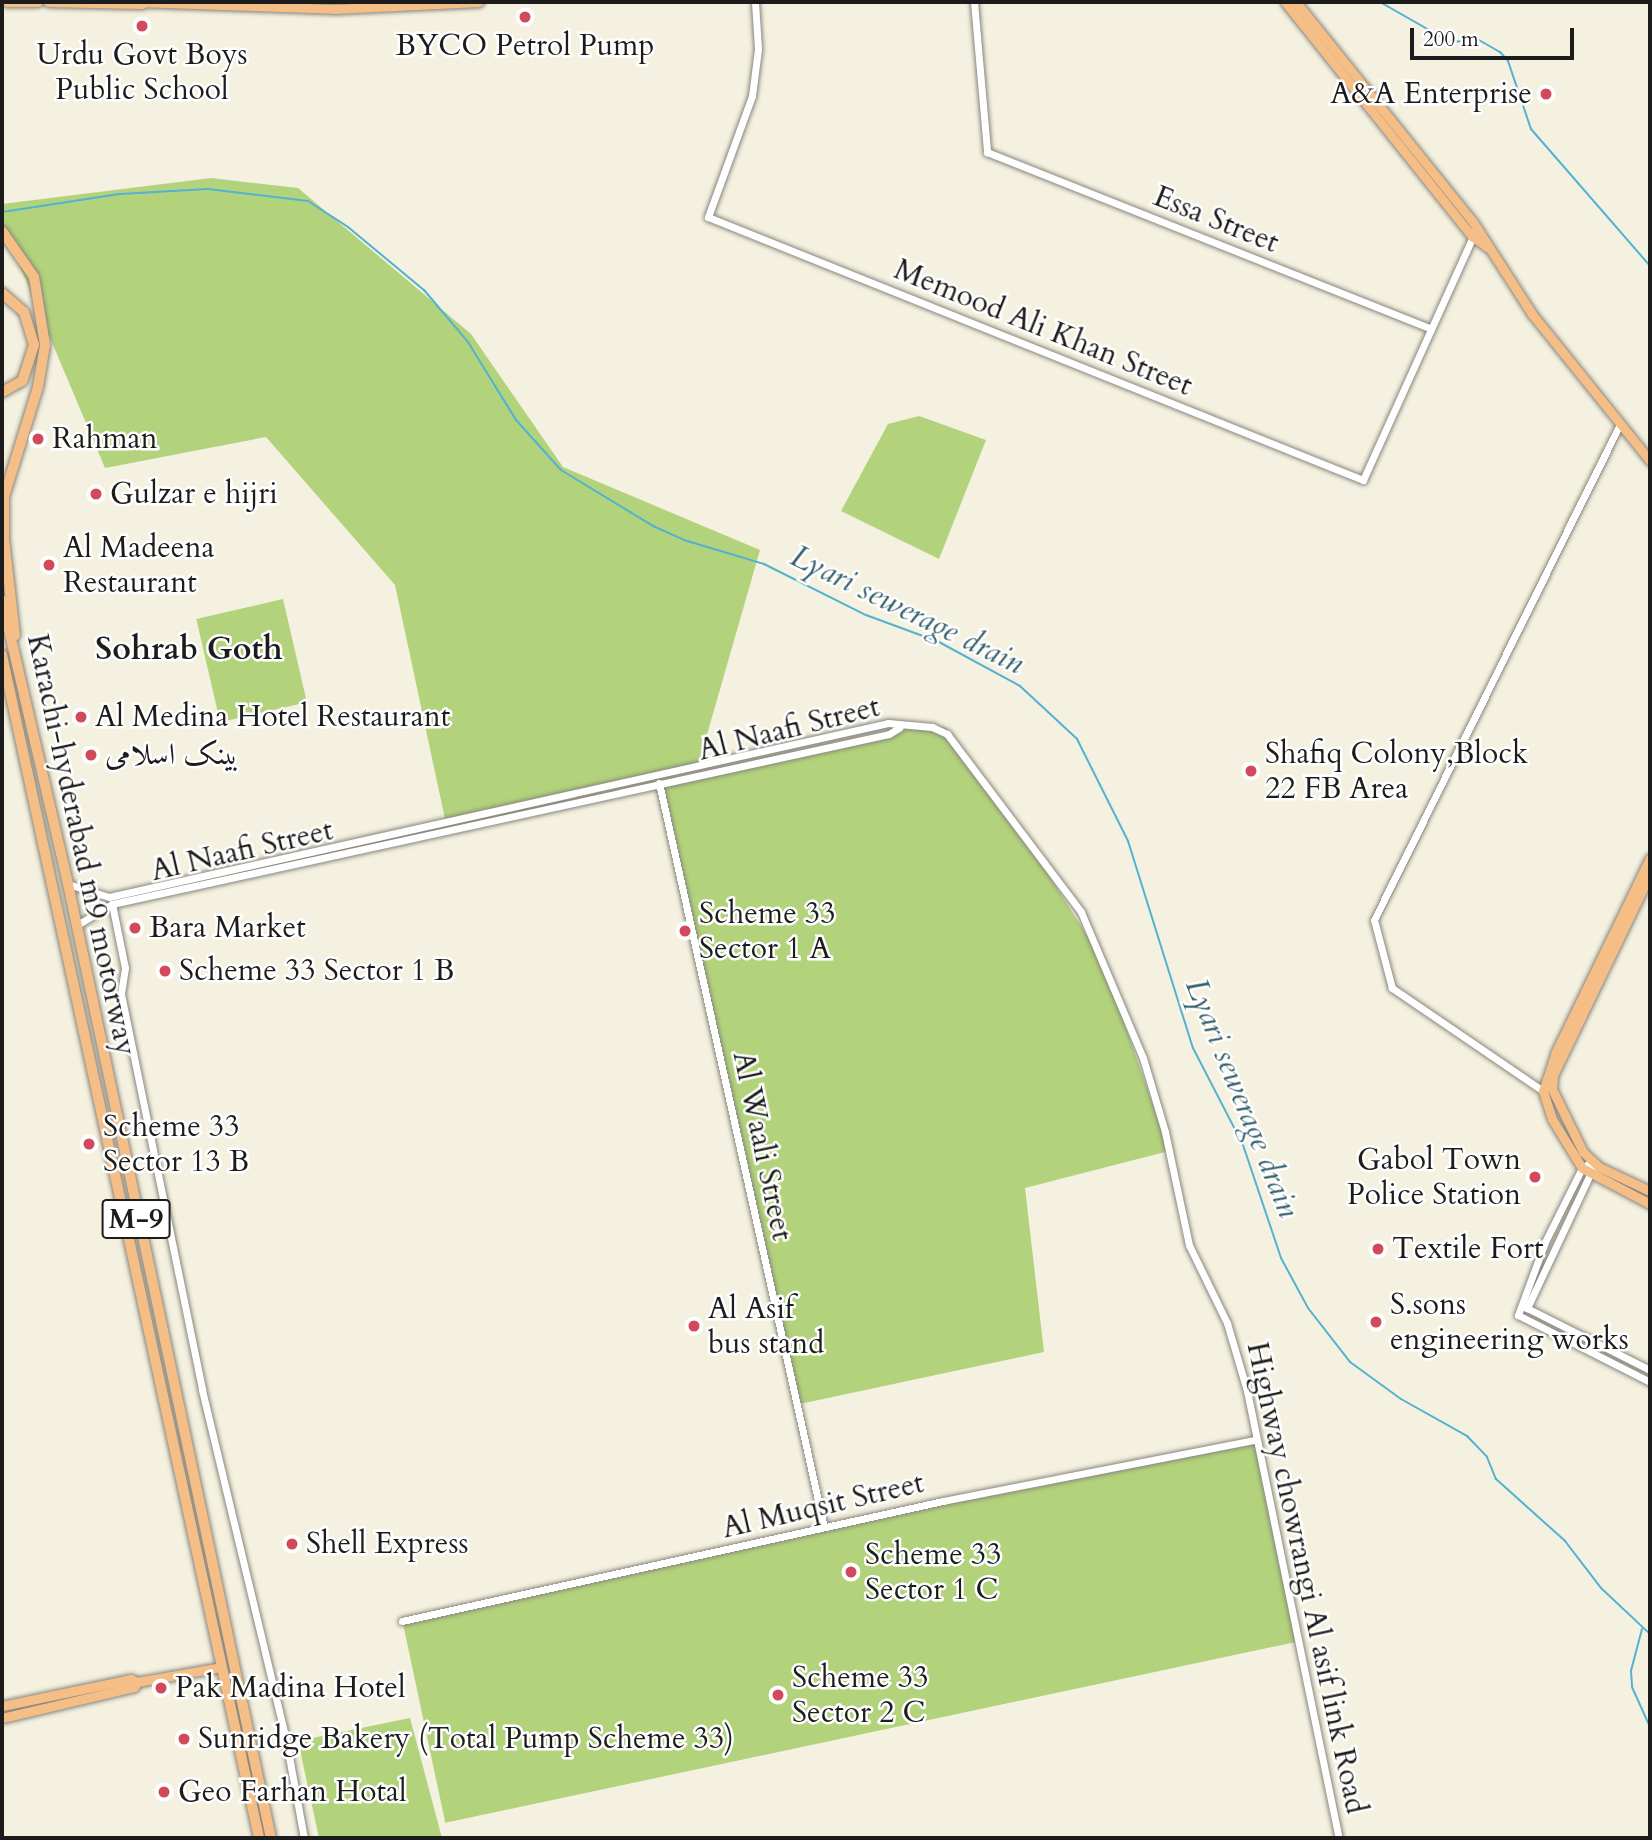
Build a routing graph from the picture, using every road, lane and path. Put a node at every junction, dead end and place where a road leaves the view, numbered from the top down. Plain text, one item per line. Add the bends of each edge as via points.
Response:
1 (7, 2) edge
2 (38, 2) edge
3 (48, 2) edge
4 (137, 2) edge
5 (480, 2) edge
6 (755, 2) edge
7 (974, 2) edge
8 (1285, 2) edge
9 (1296, 2) edge
10 (151, 3) edge
11 (2, 231) edge
12 (1475, 232) junction
13 (2, 293) edge
14 (1429, 328) junction
15 (2, 392) edge
16 (1620, 424) junction
17 (1650, 461) edge
18 (2, 600) edge
19 (2, 655) edge
20 (18, 667) junction
21 (900, 728) junction
22 (658, 775) junction
23 (660, 784) junction
24 (1650, 858) edge
25 (1650, 874) edge
26 (68, 884) junction
27 (112, 904) junction
28 (76, 925) junction
29 (1543, 1091) junction
30 (1596, 1164) junction
31 (1585, 1170) junction
32 (1650, 1191) edge
33 (1650, 1204) edge
34 (1650, 1370) edge
35 (1650, 1382) edge
36 (1255, 1440) junction
37 (824, 1527) junction
38 (402, 1621) dead end
39 (221, 1667) junction
40 (137, 1682) junction
41 (2, 1706) edge
42 (2, 1718) edge
43 (259, 1838) edge
44 (271, 1838) edge
45 (304, 1838) edge
46 (1339, 1838) edge

1 - 2 highway
3 - 10 main road
4 - 10 main road
5 - 10 main road via 334,9
6 - 14 street, Memood Ali Khan Street via 758,49 752,96 708,217 1363,480
7 - 14 street, Essa Street via 987,152
8 - 12 main road
9 - 12 main road
11 - 20 highway via 34,277 43,318 42,368 4,498
12 - 14 street
12 - 16 main road via 1532,314
13 - 15 highway via 24,312 34,345 22,381
16 - 17 main road
16 - 29 street via 1374,920 1392,988
18 - 20 highway, Karachi-hyderabad m9 motorway / M-9
19 - 39 highway, M-9
20 - 26 highway, Karachi-hyderabad m9 motorway / M-9
21 - 22 street, Al Naafi Street via 888,723
21 - 23 street, Al Naafi Street
21 - 36 street, Highway chowrangi Al asif link Road via 932,727 960,746 1081,912 1143,1058 1165,1132 1189,1245 1227,1323
22 - 23 street, Al Waali Street
22 - 26 street, Al Naafi Street via 109,897
23 - 27 street, Al Naafi Street
23 - 37 street, Al Waali Street
24 - 29 main road via 1556,1052
25 - 30 main road via 1553,1076 1554,1102
26 - 28 highway, Karachi-hyderabad m9 motorway / M-9
27 - 28 street, Al Naafi Street
27 - 45 street via 125,968 121,994 202,1390 286,1740
28 - 44 highway, Karachi-hyderabad m9 motorway / M-9
29 - 31 main road via 1552,1119
30 - 31 street
30 - 32 main road
31 - 33 main road
31 - 34 street via 1527,1308
31 - 35 street via 1545,1242 1518,1315
36 - 37 street, Al Muqsit Street
36 - 46 street, Highway chowrangi Al asif link Road
37 - 38 street, Al Muqsit Street
39 - 40 main road
39 - 43 highway, M-9
40 - 41 main road via 131,1679
40 - 42 main road via 134,1687

